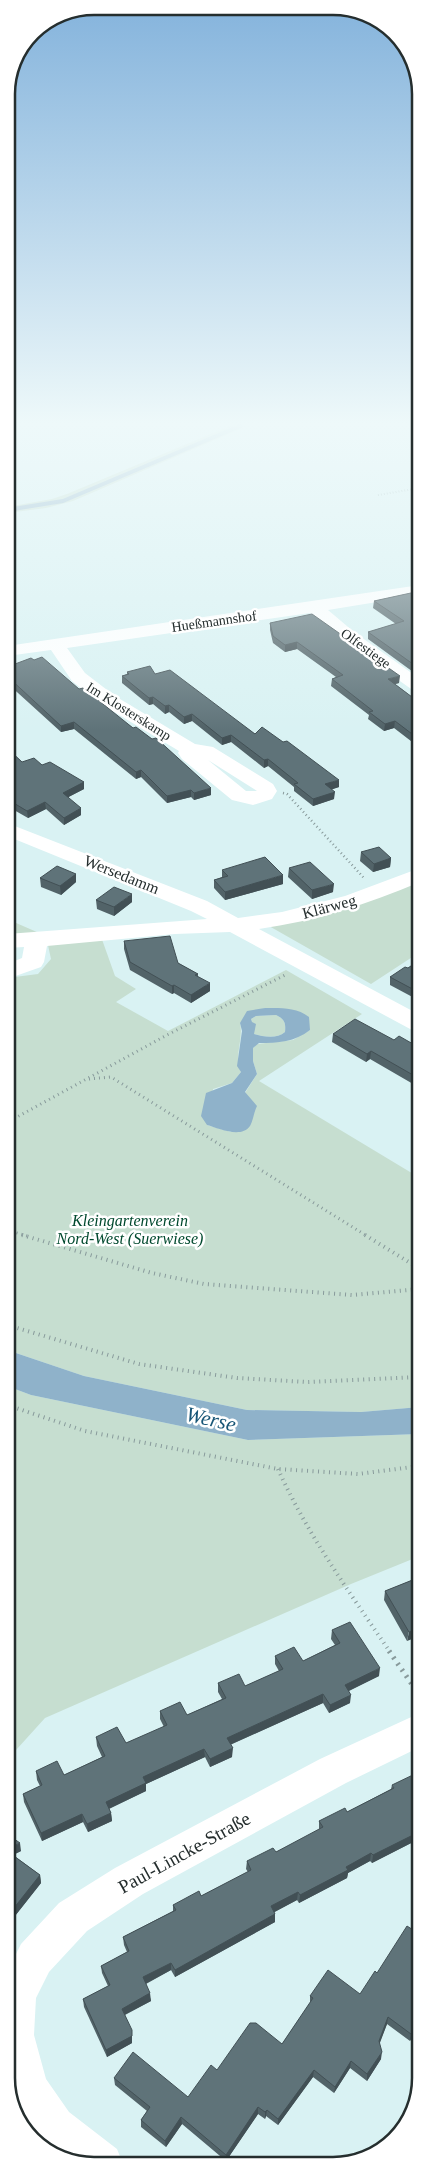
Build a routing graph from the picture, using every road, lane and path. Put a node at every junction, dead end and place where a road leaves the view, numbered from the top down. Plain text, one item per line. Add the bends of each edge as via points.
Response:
1 (412, 591) edge
2 (314, 607) junction
3 (56, 644) junction
4 (15, 650) edge
5 (412, 681) edge
6 (268, 791) joint
7 (15, 832) edge
8 (412, 878) edge
9 (378, 893) junction
10 (234, 925) junction
11 (42, 939) junction
12 (15, 940) edge
13 (308, 963) junction
14 (15, 969) edge
15 (412, 1021) edge
16 (89, 1078) junction
17 (15, 1119) edge
18 (15, 1232) edge
19 (412, 1264) edge
20 (412, 1290) edge
21 (15, 1327) edge
22 (412, 1377) edge
23 (15, 1408) edge
24 (412, 1467) edge
25 (278, 1469) junction
26 (412, 1684) edge
27 (412, 1733) edge
28 (15, 2002) edge
29 (15, 2050) edge
30 (93, 2157) edge

1 - 2 street, Hueßmannshof
2 - 3 street, Hueßmannshof
2 - 5 street, Olfestiege
3 - 4 street, Hueßmannshof
3 - 6 street, Im Klosterskamp via 78,677 108,700 190,749 189,755 239,796 253,799
6 - 9 path via 287,794
7 - 10 street, Wersedamm via 182,899
8 - 9 street, Klärweg
9 - 10 street, Klärweg via 330,908
10 - 11 street, Wersedamm
10 - 13 street, Wersedamm
11 - 12 street, Wersedamm
11 - 14 street via 33,962
13 - 15 street, Wersedamm
13 - 16 path
16 - 17 path
16 - 19 path via 111,1077
18 - 20 path via 204,1284 352,1295
21 - 22 path via 139,1364 236,1378 307,1382
23 - 25 path via 85,1431
24 - 25 path via 358,1474
25 - 26 path via 292,1501
27 - 28 street, Paul-Lincke-Straße via 333,1771 137,1876 73,1918 35,1958
29 - 30 street, Paul-Lincke-Straße via 28,2089 54,2127

